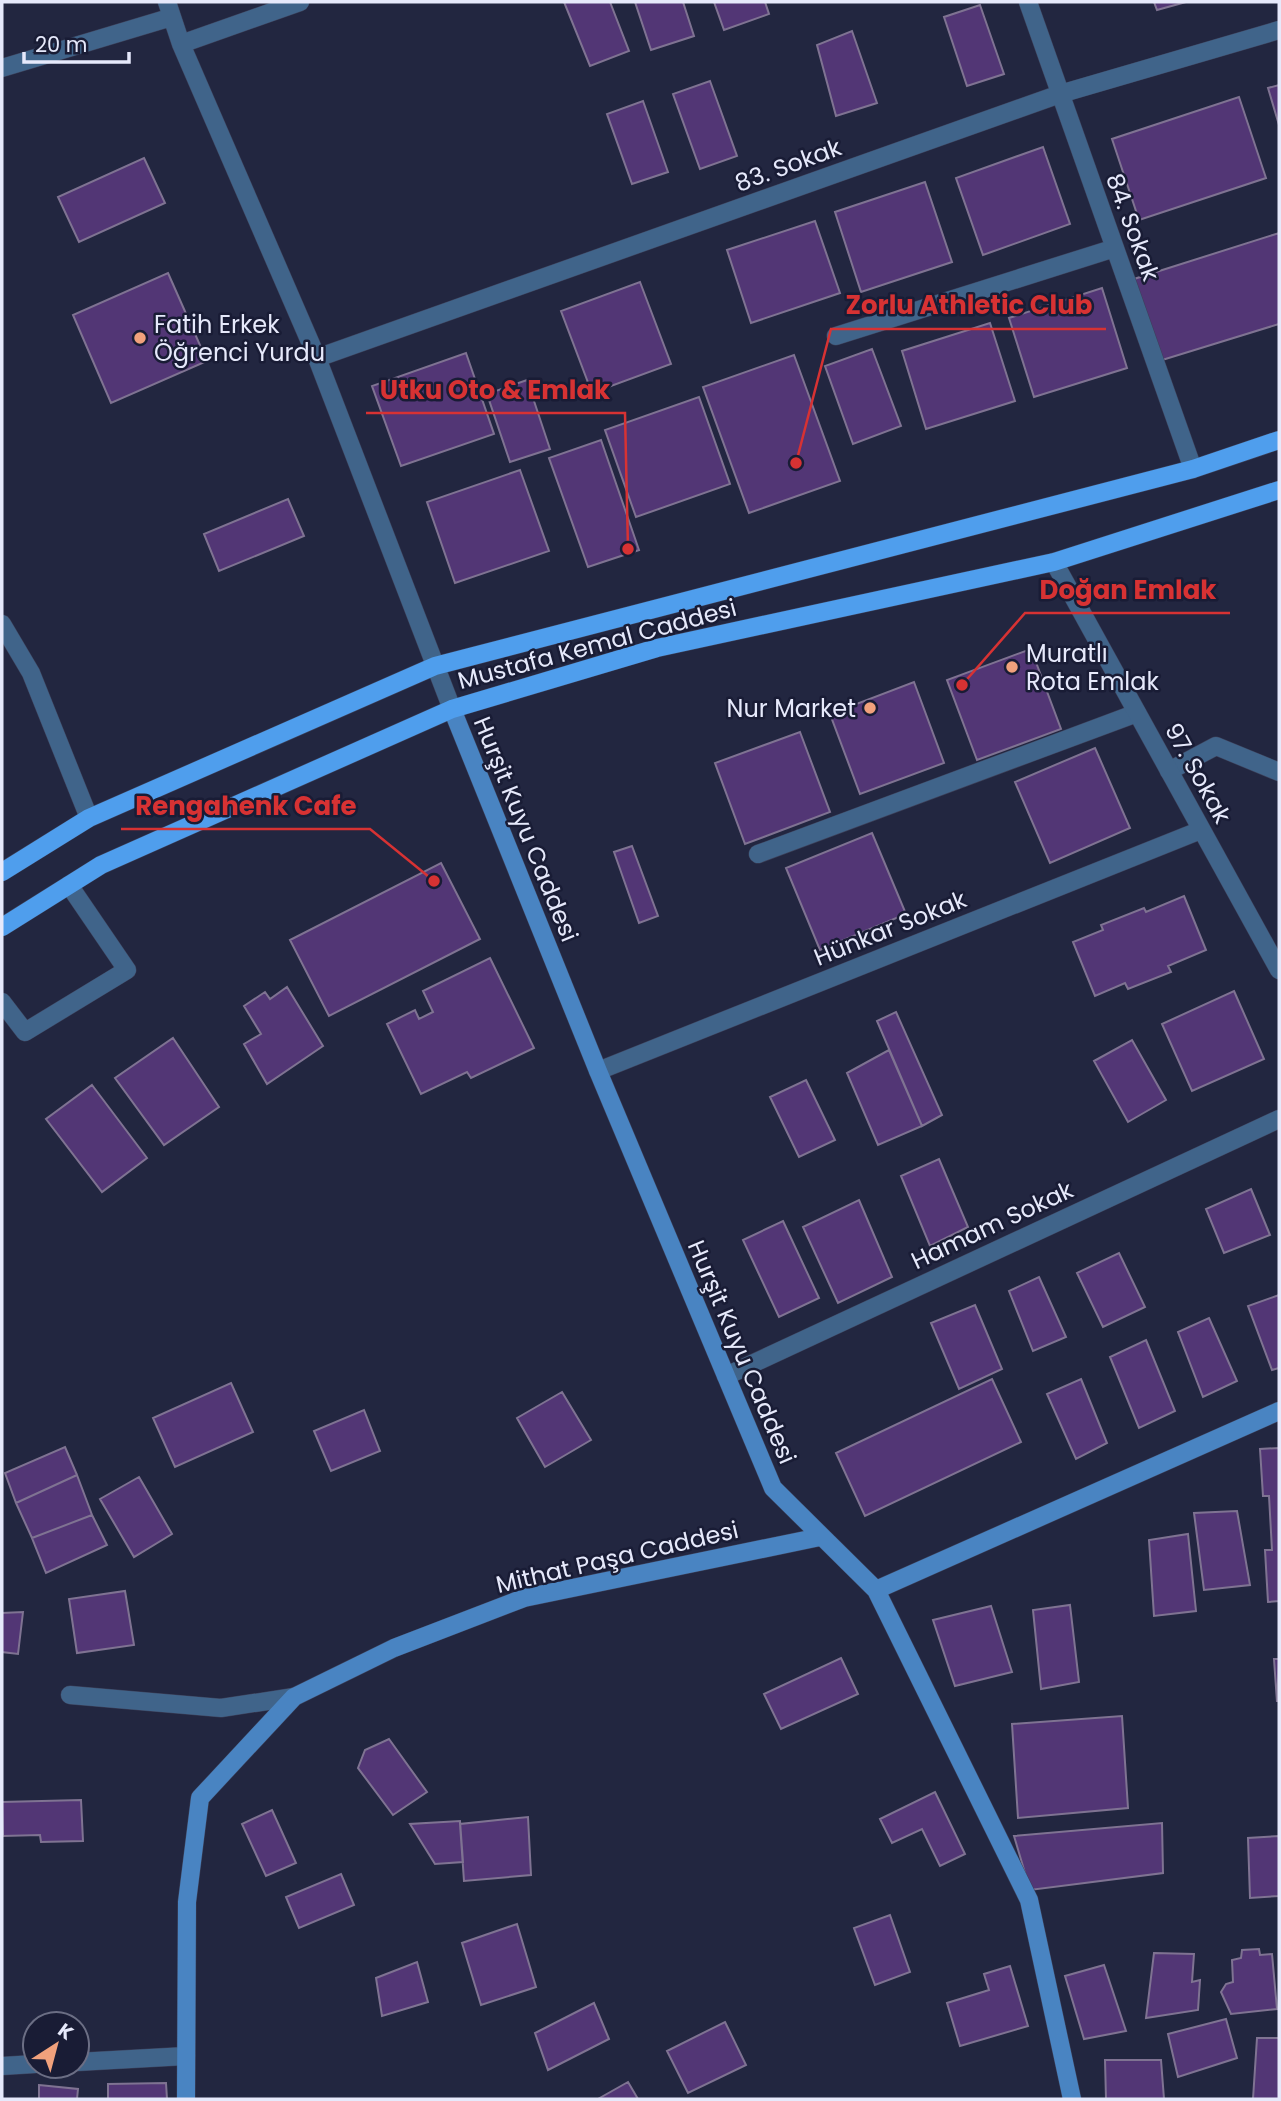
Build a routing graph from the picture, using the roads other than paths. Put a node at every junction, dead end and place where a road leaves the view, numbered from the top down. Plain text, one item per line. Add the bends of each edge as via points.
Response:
1 (300, 2) edge
2 (1028, 2) edge
3 (169, 9) edge
4 (1279, 30) edge
5 (181, 44) junction
6 (2, 68) edge
7 (1060, 94) junction
8 (1115, 248) junction
9 (836, 335) dead end
10 (317, 358) junction
11 (1279, 440) edge
12 (1193, 469) junction
13 (1279, 490) edge
14 (1054, 562) junction
15 (2, 624) edge
16 (435, 666) junction
17 (452, 709) junction
18 (1137, 713) junction
19 (1169, 771) junction
20 (1279, 772) edge
21 (89, 818) junction
22 (1201, 830) junction
23 (758, 854) dead end
24 (2, 872) edge
25 (69, 885) junction
26 (2, 927) edge
27 (1279, 970) edge
28 (2, 1002) edge
29 (598, 1071) junction
30 (1279, 1119) edge
31 (726, 1376) junction
32 (1279, 1412) edge
33 (820, 1538) junction
34 (876, 1590) junction
35 (69, 1695) dead end
36 (294, 1697) junction
37 (186, 2056) junction
38 (91, 2061) edge
39 (21, 2065) edge
40 (2, 2066) edge
41 (186, 2099) edge
42 (1072, 2099) edge

1 - 5 street
2 - 7 street, 84. Sokak
3 - 5 street
3 - 6 street
4 - 7 street, 83. Sokak
5 - 10 street
7 - 8 street, 84. Sokak
7 - 10 street, 83. Sokak
8 - 9 street
8 - 12 street, 84. Sokak
10 - 16 street
11 - 12 main road, Mustafa Kemal Caddesi
12 - 16 main road, Mustafa Kemal Caddesi
13 - 14 main road, Mustafa Kemal Caddesi
14 - 17 main road, Mustafa Kemal Caddesi via 657,648
14 - 18 street, 97. Sokak
15 - 21 street via 31,673
16 - 17 street
16 - 21 main road, Mustafa Kemal Caddesi
17 - 25 main road, Mustafa Kemal Caddesi via 101,865
17 - 29 street, Hurşit Kuyu Caddesi
18 - 19 street, 97. Sokak
18 - 23 street
19 - 20 street via 1216,746
19 - 22 street, 97. Sokak
21 - 24 main road, Mustafa Kemal Caddesi
22 - 27 street, 97. Sokak
22 - 29 street, Hünkar Sokak
25 - 26 main road, Mustafa Kemal Caddesi
25 - 28 street via 127,970 25,1032
29 - 31 street, Hurşit Kuyu Caddesi
30 - 31 street, Hamam Sokak
31 - 33 street, Hurşit Kuyu Caddesi via 773,1488
32 - 34 street
33 - 34 street, Hurşit Kuyu Caddesi
33 - 36 street, Mithat Paşa Caddesi via 524,1598 394,1647
34 - 42 street, Hurşit Kuyu Caddesi via 1029,1900
35 - 36 street via 221,1708
36 - 37 street, Mithat Paşa Caddesi via 200,1798 187,1902
37 - 38 street
37 - 41 street, Mithat Paşa Caddesi
39 - 40 street

